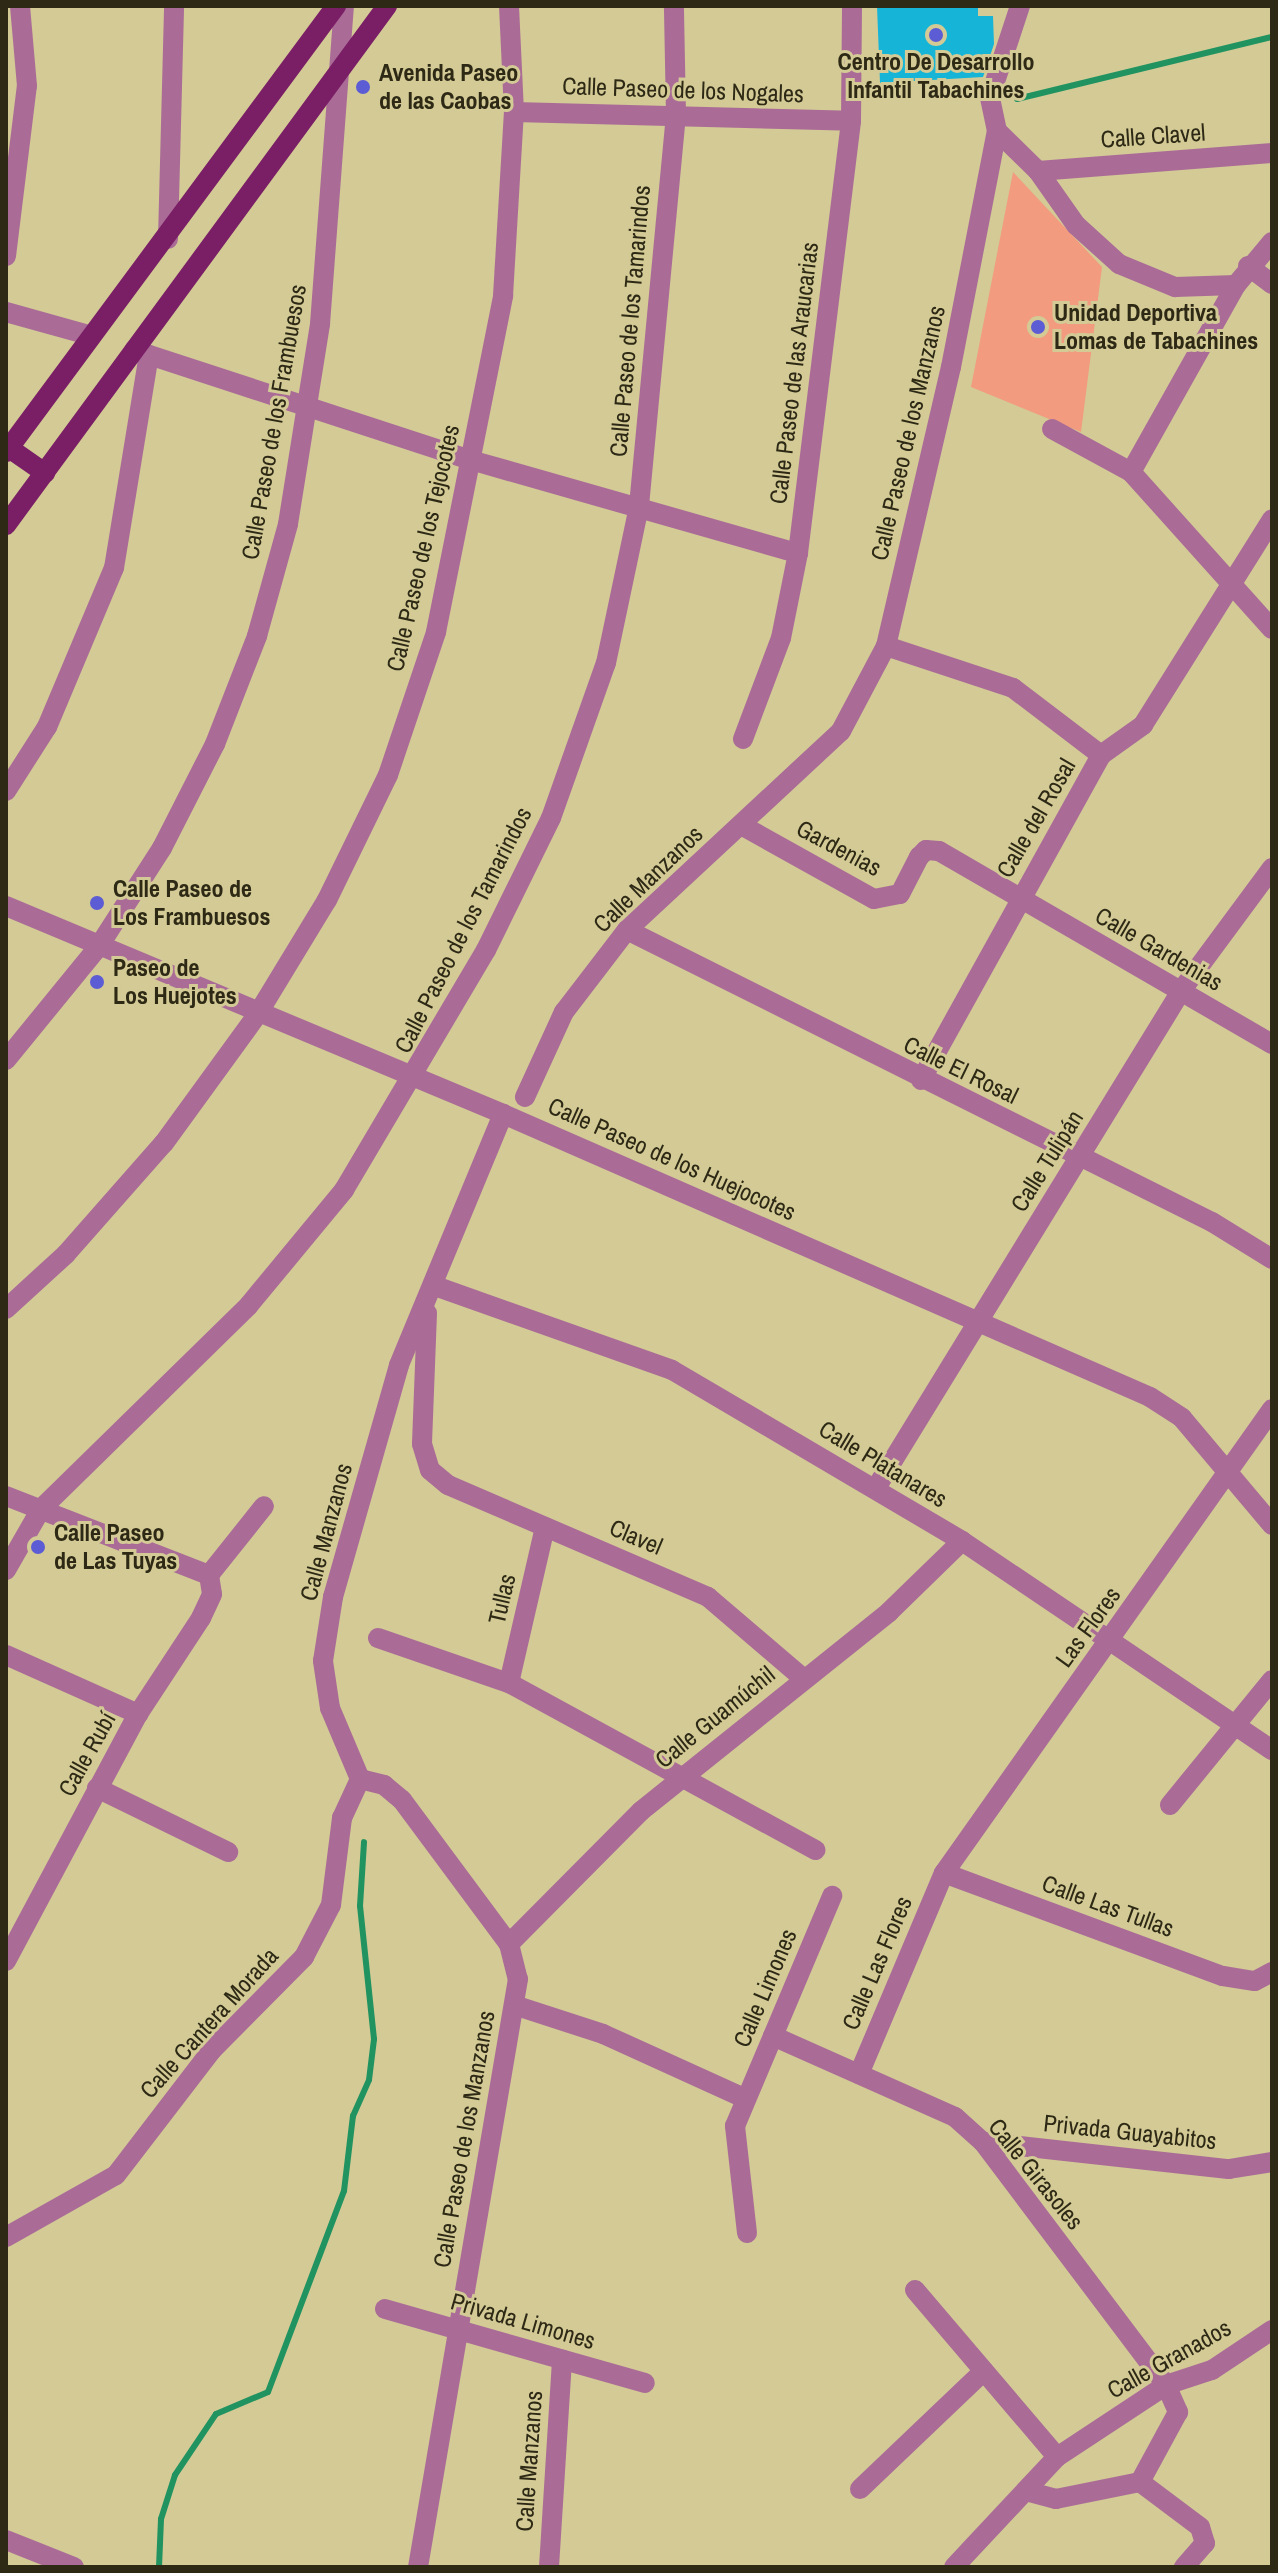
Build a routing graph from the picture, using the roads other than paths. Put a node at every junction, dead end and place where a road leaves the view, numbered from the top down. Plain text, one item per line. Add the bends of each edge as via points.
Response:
1 (20, 6) edge
2 (174, 6) edge
3 (336, 6) edge
4 (344, 6) edge
5 (387, 6) edge
6 (509, 6) edge
7 (674, 6) edge
8 (852, 6) edge
9 (1020, 6) edge
10 (343, 67) junction
11 (514, 112) junction
12 (676, 115) junction
13 (851, 121) junction
14 (997, 131) junction
15 (1272, 153) edge
16 (1038, 171) junction
17 (168, 239) junction
18 (1272, 242) edge
19 (6, 256) edge
20 (1248, 266) junction
21 (1272, 284) edge
22 (1236, 285) junction
23 (6, 312) edge
24 (92, 336) junction
25 (142, 352) junction
26 (307, 409) junction
27 (1052, 429) dead end
28 (8, 450) edge
29 (474, 461) junction
30 (1131, 472) junction
31 (45, 473) junction
32 (639, 506) junction
33 (1272, 519) edge
34 (6, 525) edge
35 (798, 553) junction
36 (1231, 585) junction
37 (1272, 629) edge
38 (886, 646) junction
39 (743, 739) dead end
40 (1101, 755) junction
41 (6, 791) edge
42 (741, 825) junction
43 (1272, 868) edge
44 (1020, 899) junction
45 (6, 906) edge
46 (627, 930) junction
47 (99, 946) junction
48 (1181, 991) junction
49 (257, 1015) junction
50 (1272, 1044) edge
51 (6, 1060) edge
52 (415, 1078) junction
53 (921, 1080) junction
54 (525, 1097) dead end
55 (503, 1114) junction
56 (1080, 1157) junction
57 (1272, 1259) edge
58 (431, 1294) junction
59 (6, 1309) edge
60 (978, 1322) junction
61 (1270, 1417) edge
62 (430, 1470) joint
63 (1227, 1478) junction
64 (876, 1488) junction
65 (6, 1496) edge
66 (264, 1506) dead end
67 (41, 1509) junction
68 (1272, 1525) edge
69 (545, 1527) junction
70 (962, 1541) junction
71 (6, 1570) edge
72 (209, 1575) junction
73 (378, 1638) dead end
74 (1110, 1641) junction
75 (6, 1655) edge
76 (804, 1679) junction
77 (1272, 1680) edge
78 (509, 1683) junction
79 (138, 1714) junction
80 (1234, 1724) junction
81 (1272, 1750) edge
82 (683, 1776) junction
83 (360, 1779) junction
84 (97, 1788) junction
85 (1170, 1805) dead end
86 (815, 1850) dead end
87 (228, 1852) dead end
88 (944, 1873) junction
89 (832, 1896) dead end
90 (509, 1944) junction
91 (6, 1961) edge
92 (1264, 1976) edge
93 (514, 2005) junction
94 (773, 2036) junction
95 (859, 2074) junction
96 (746, 2099) junction
97 (983, 2142) junction
98 (1272, 2162) edge
99 (747, 2233) dead end
100 (6, 2237) edge
101 (915, 2290) dead end
102 (385, 2309) dead end
103 (459, 2329) junction
104 (1272, 2330) edge
105 (562, 2359) junction
106 (984, 2371) junction
107 (645, 2383) dead end
108 (1166, 2385) junction
109 (1057, 2457) junction
110 (1140, 2482) junction
111 (860, 2489) dead end
112 (1026, 2491) junction
113 (6, 2540) edge
114 (74, 2567) edge
115 (418, 2567) edge
116 (549, 2567) edge
117 (954, 2567) edge
118 (1184, 2567) edge

1 - 19 street via 27,86
2 - 17 street
3 - 17 main road
4 - 10 street, Calle Paseo de los Frambuesos
5 - 10 main road
6 - 11 street, Calle Paseo de los Tejocotes
7 - 12 street, Calle Paseo de los Tamarindos
8 - 13 street, Calle Paseo de las Araucarias
9 - 14 street, Calle Paseo de los Manzanos via 990,97
10 - 25 main road
10 - 26 street, Calle Paseo de los Frambuesos
11 - 12 street, Calle Paseo de los Nogales
11 - 29 street, Calle Paseo de los Tejocotes via 503,296
12 - 13 street, Calle Paseo de los Nogales
12 - 32 street, Calle Paseo de los Tamarindos
13 - 35 street, Calle Paseo de las Araucarias
14 - 16 street
14 - 38 street, Calle Paseo de los Manzanos via 951,367
15 - 16 street, Calle Clavel
16 - 22 street via 1076,225 1119,264 1175,287
17 - 24 main road
18 - 20 street
20 - 21 street
20 - 22 street
22 - 30 street
23 - 24 street
24 - 28 main road
25 - 26 street
25 - 31 main road
25 - 41 street via 114,568 47,727
26 - 29 street
26 - 47 street, Calle Paseo de los Frambuesos via 288,524 247,663 215,744 162,848
27 - 30 street
28 - 31 main road
29 - 32 street
29 - 49 street, Calle Paseo de los Tejocotes via 436,632 388,775 327,900
30 - 36 street
31 - 34 main road
32 - 35 street
32 - 52 street, Calle Paseo de los Tamarindos via 606,663 551,818
33 - 36 street, Calle del Rosal
35 - 39 street, Calle Paseo de las Araucarias via 781,638
36 - 37 street
36 - 40 street, Calle del Rosal via 1143,725
38 - 40 street via 1013,688
38 - 42 street, Calle Paseo de los Manzanos via 841,731
40 - 44 street, Calle del Rosal
42 - 44 street, Gardenias via 874,899 900,894 926,850 939,851
42 - 46 street, Calle Manzanos
43 - 48 street, Calle Tulipán
44 - 48 street, Calle Gardenias
44 - 53 street, Calle del Rosal
45 - 47 street, Calle Paseo de los Huejocotes
46 - 53 street, Calle El Rosal
46 - 54 street, Calle Manzanos via 564,1012
47 - 49 street, Calle Paseo de los Huejocotes
47 - 51 street, Calle Paseo de los Frambuesos
48 - 50 street, Calle Gardenias
48 - 56 street, Calle Tulipán
49 - 52 street, Calle Paseo de los Huejocotes
49 - 59 street, Calle Paseo de los Tejocotes via 164,1143 66,1254
52 - 55 street, Calle Paseo de los Huejocotes
52 - 67 street, Calle Paseo de los Tamarindos via 344,1190 249,1305
53 - 56 street, Calle El Rosal
55 - 58 street, Calle Manzanos
55 - 60 street, Calle Paseo de los Huejocotes
56 - 57 street, Calle El Rosal
56 - 60 street, Calle Tulipán
58 - 62 street, Calle Manzanos via 422,1444
58 - 64 street, Calle Platanares via 672,1370
58 - 83 street, Calle Manzanos via 399,1365 333,1597 323,1661 330,1708
60 - 63 street, Calle Paseo de los Huejocotes via 1150,1397 1182,1418
60 - 64 street, Calle Tulipán
61 - 63 street, Las Flores
62 - 69 street, Clavel via 448,1485
63 - 68 street, Calle Paseo de los Huejocotes
63 - 74 street, Las Flores
64 - 70 street, Calle Platanares
65 - 67 street
66 - 72 street
67 - 71 street, Calle Paseo de los Tamarindos
67 - 72 street
69 - 76 street, Clavel via 708,1597
69 - 78 street, Tullas
70 - 74 street, Calle Platanares
70 - 76 street, Calle Guamúchil via 926,1581
72 - 79 street, Calle Rubí via 212,1594 201,1618
73 - 78 street
74 - 80 street, Calle Platanares
74 - 88 street, Las Flores
75 - 79 street
76 - 82 street, Calle Guamúchil
77 - 80 street
78 - 82 street
79 - 84 street, Calle Rubí
80 - 81 street, Calle Platanares
80 - 85 street
82 - 86 street
82 - 90 street, Calle Guamúchil
83 - 90 street, Calle Paseo de los Manzanos via 384,1785 402,1800
83 - 100 street, Calle Cantera Morada via 342,1818 331,1905 304,1957 212,2050 116,2175
84 - 87 street
84 - 91 street, Calle Rubí
88 - 92 street, Calle Las Tullas via 1223,1976
88 - 95 street, Calle Las Flores
89 - 94 street, Calle Limones
90 - 93 street, Calle Paseo de los Manzanos via 518,1979
93 - 96 street via 603,2034
93 - 103 street, Calle Paseo de los Manzanos via 484,2152
94 - 95 street, Calle Girasoles
94 - 96 street, Calle Limones
95 - 97 street, Calle Girasoles via 955,2117
96 - 99 street via 733,2147
97 - 98 street, Privada Guayabitos via 1229,2169
97 - 108 street, Calle Girasoles
101 - 106 street
102 - 103 street, Privada Limones
103 - 105 street, Privada Limones
103 - 115 street, Calle Paseo de los Manzanos
104 - 108 street, Calle Granados via 1212,2370
105 - 107 street, Privada Limones
105 - 116 street, Calle Manzanos
106 - 109 street
106 - 111 street
108 - 109 street, Calle Granados
108 - 110 street via 1178,2412
109 - 112 street, Calle Granados
110 - 112 street via 1056,2499
110 - 118 street via 1200,2527 1205,2543
112 - 117 street, Calle Granados
113 - 114 street

